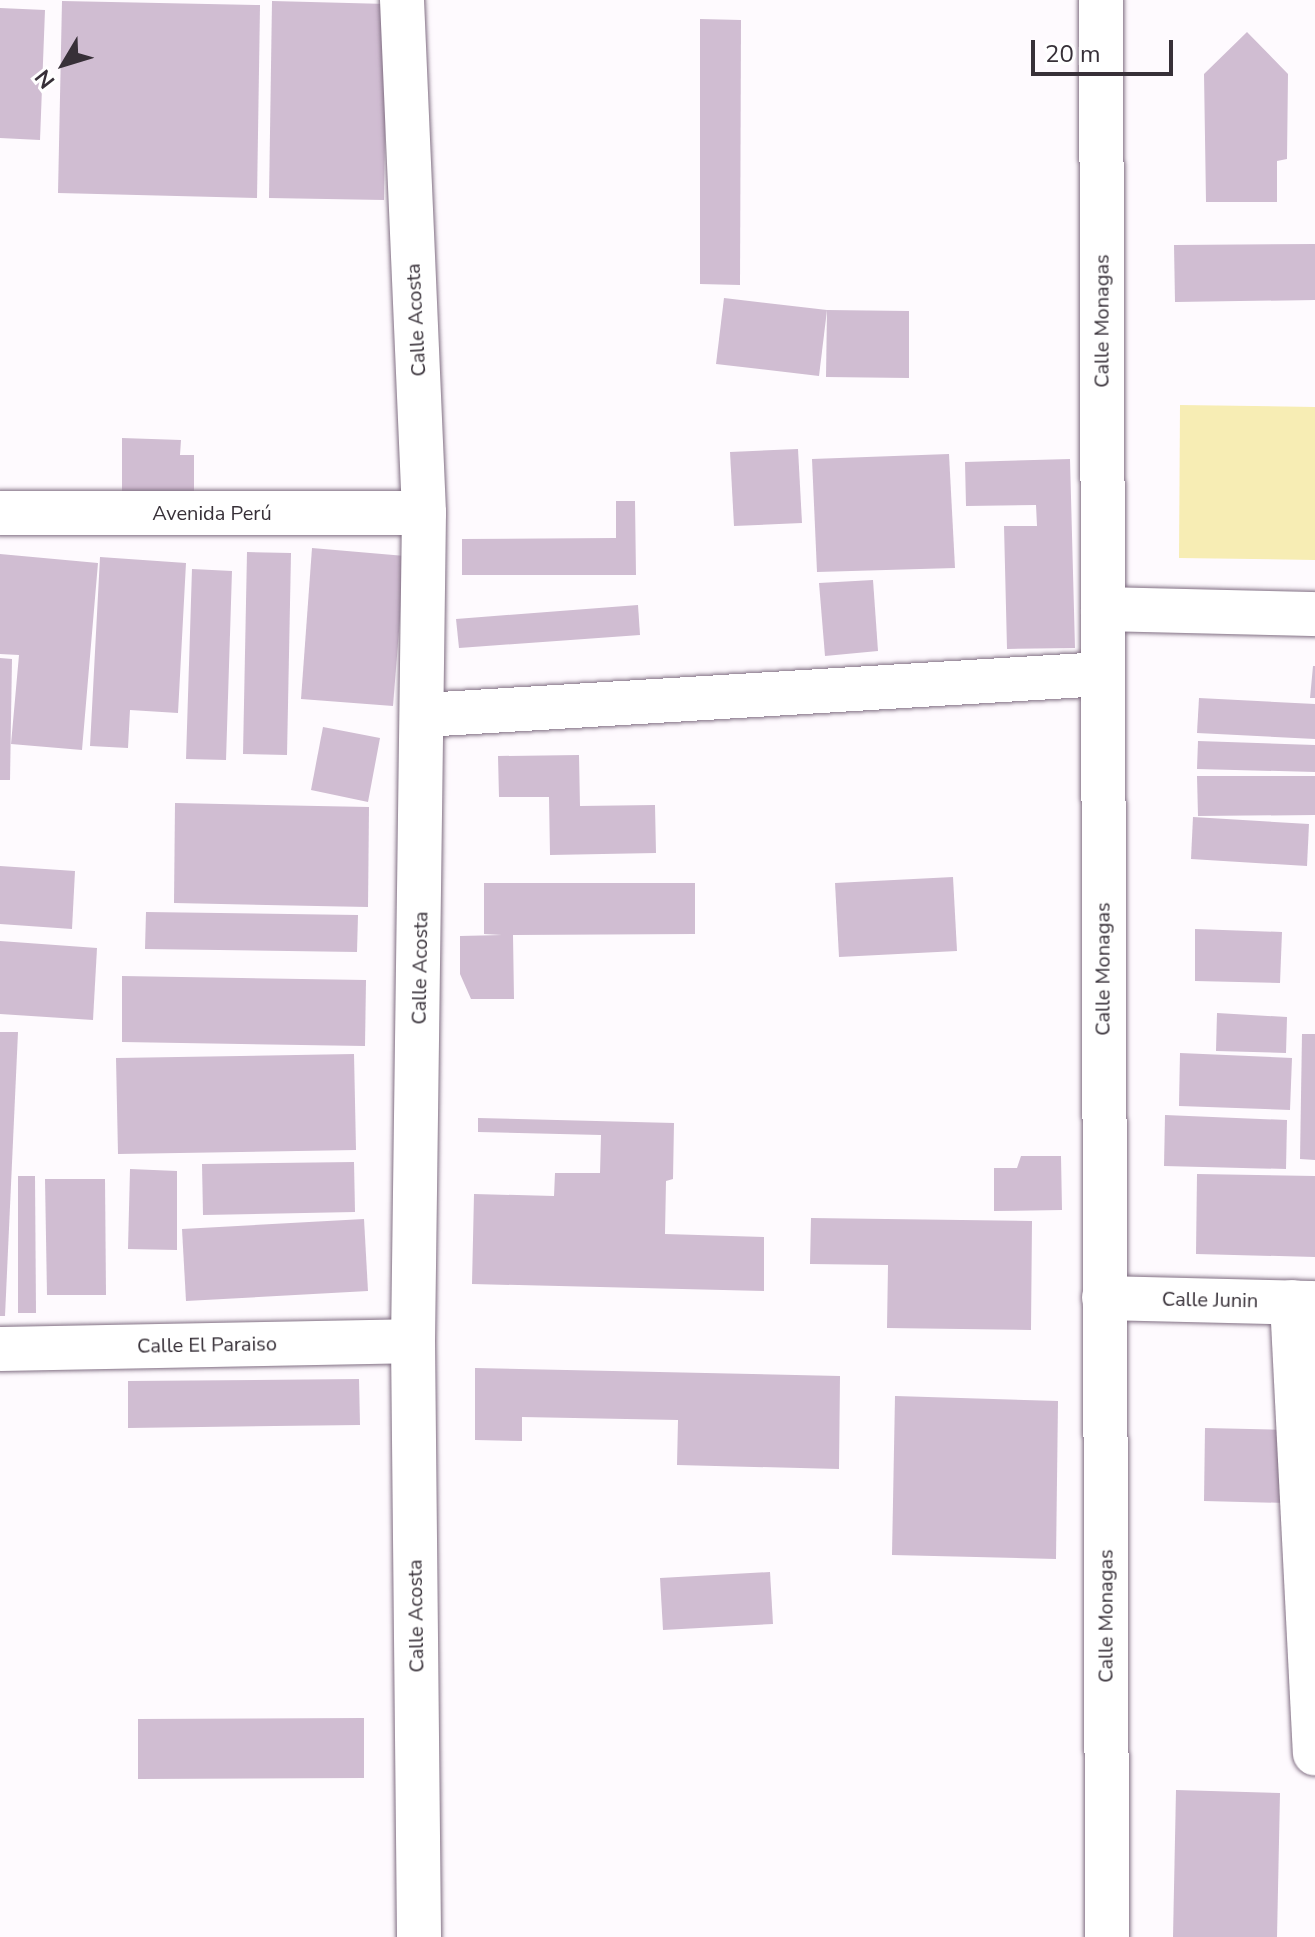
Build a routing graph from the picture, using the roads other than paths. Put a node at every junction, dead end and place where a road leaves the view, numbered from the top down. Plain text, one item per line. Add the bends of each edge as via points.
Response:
1 (402, 0) edge
2 (1101, 0) edge
3 (0, 513) edge
4 (424, 513) junction
5 (1103, 609) junction
6 (1315, 614) edge
7 (1103, 674) junction
8 (424, 715) junction
9 (1104, 1298) junction
10 (1304, 1302) edge
11 (413, 1341) junction
12 (0, 1349) edge
13 (1315, 1753) edge
14 (419, 1937) edge
15 (1107, 1937) edge

1 - 4 street, Calle Acosta
2 - 5 street, Calle Monagas
3 - 4 street, Avenida Perú
4 - 8 street, Calle Acosta
5 - 6 street
5 - 7 street, Calle Monagas
7 - 8 street
7 - 9 street, Calle Monagas
8 - 11 street, Calle Acosta
9 - 10 street, Calle Junin
9 - 15 street, Calle Monagas
10 - 13 street
11 - 12 street, Calle El Paraiso
11 - 14 street, Calle Acosta

